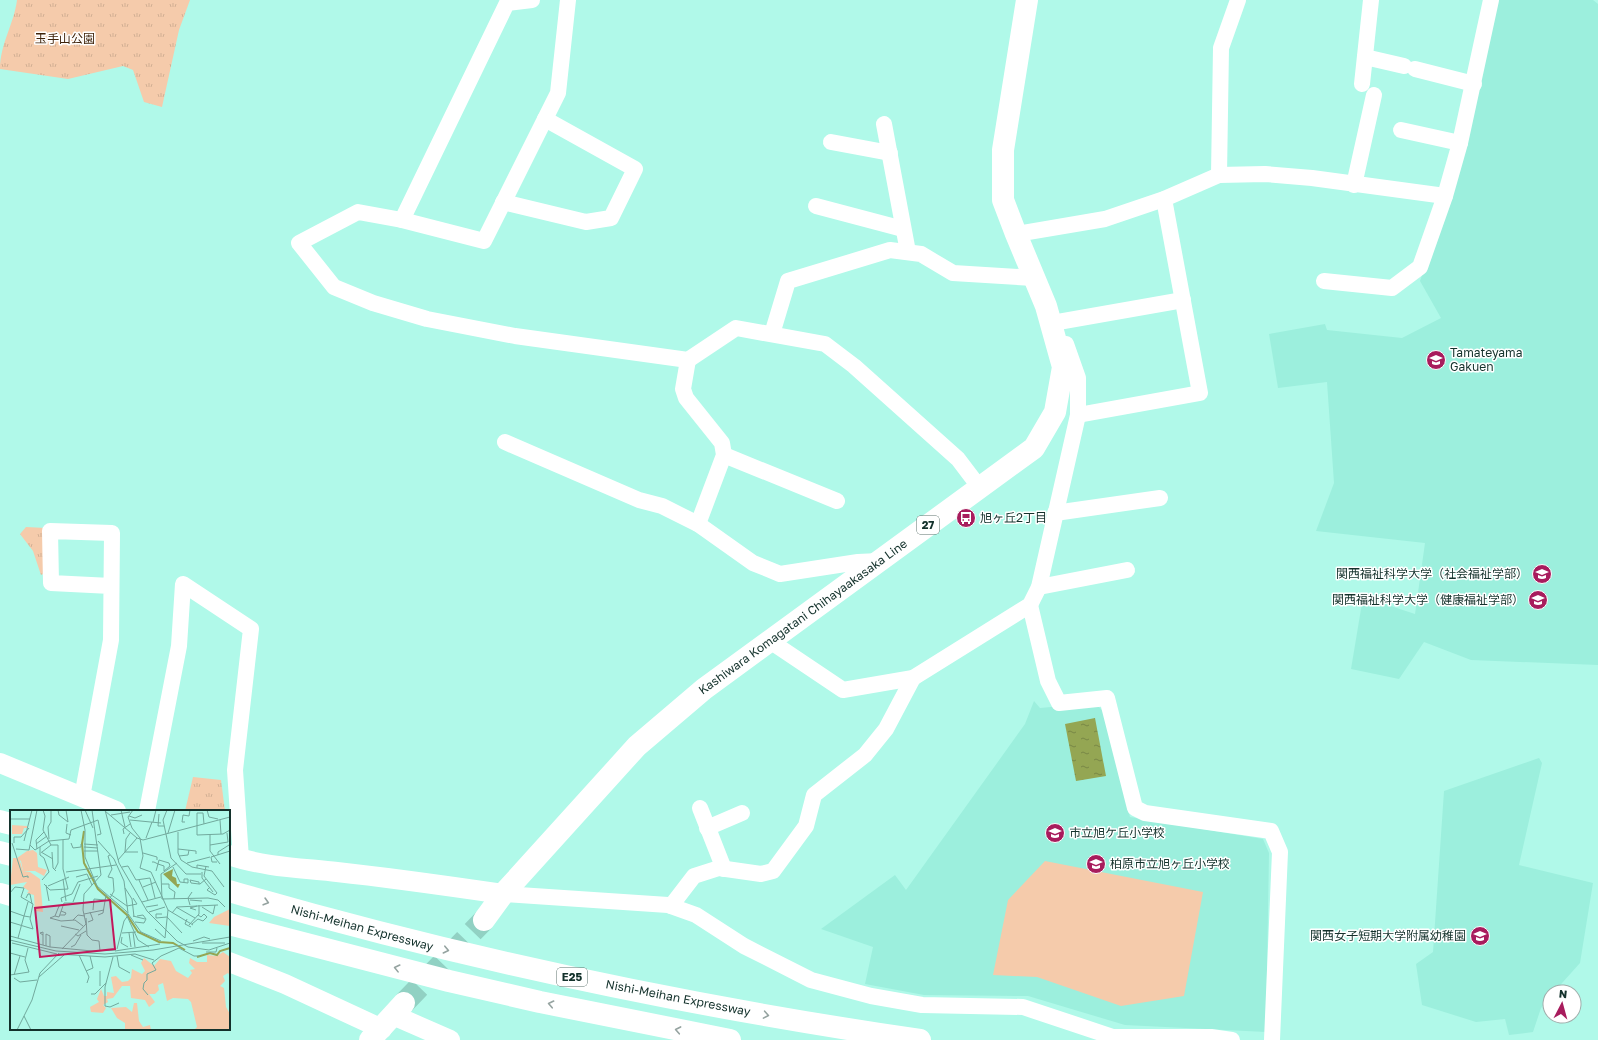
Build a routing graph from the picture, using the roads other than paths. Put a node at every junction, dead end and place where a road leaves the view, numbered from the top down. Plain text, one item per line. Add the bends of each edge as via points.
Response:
1 (532, 0) edge
2 (568, 0) edge
3 (1238, 0) edge
4 (1371, 0) edge
5 (1491, 0) edge
6 (1023, 1) edge
7 (1365, 57) junction
8 (1474, 84) junction
9 (545, 119) junction
10 (884, 124) dead end
11 (1401, 130) dead end
12 (831, 142) dead end
13 (1460, 143) junction
14 (890, 153) junction
15 (1218, 175) junction
16 (1354, 185) junction
17 (1445, 196) junction
18 (1164, 199) junction
19 (503, 202) junction
20 (816, 206) dead end
21 (402, 220) junction
22 (903, 229) junction
23 (1016, 234) junction
24 (908, 252) junction
25 (1034, 278) junction
26 (1324, 281) dead end
27 (1184, 300) junction
28 (1052, 314) junction
29 (772, 334) junction
30 (688, 360) junction
31 (1078, 415) junction
32 (505, 442) dead end
33 (724, 455) junction
34 (980, 488) junction
35 (1160, 498) dead end
36 (837, 501) dead end
37 (1055, 513) junction
38 (698, 524) junction
39 (879, 561) junction
40 (1127, 570) dead end
41 (111, 586) junction
42 (1039, 587) junction
43 (1030, 605) junction
44 (770, 641) junction
45 (913, 678) junction
46 (0, 763) edge
47 (82, 797) junction
48 (700, 808) dead end
49 (114, 810) edge
50 (147, 810) edge
51 (742, 814) dead end
52 (0, 821) edge
53 (10, 824) edge
54 (707, 828) junction
55 (0, 852) edge
56 (10, 856) edge
57 (235, 857) edge
58 (724, 869) junction
59 (230, 891) edge
60 (0, 893) edge
61 (503, 894) junction
62 (10, 896) edge
63 (671, 906) junction
64 (484, 920) tunnel mouth
65 (230, 924) edge
66 (230, 962) edge
67 (387, 1022) edge
68 (450, 1040) edge
69 (730, 1040) edge
70 (920, 1040) edge
71 (1232, 1040) edge
72 (1272, 1040) edge

1 - 21 street via 507,3
2 - 9 street via 558,93
3 - 15 street via 1221,48
4 - 7 street
5 - 8 street
6 - 23 main road, Kashiwara Komagatani Chihayaakasaka Line / 27 via 1003,150 1004,200
7 - 8 street
7 - 16 street via 1368,90
8 - 13 street
9 - 19 street
9 - 19 street via 634,169 611,218 586,222
10 - 14 street
11 - 13 street
12 - 14 street
13 - 17 street
14 - 22 street
15 - 16 street via 1264,174
15 - 18 street
16 - 17 street
17 - 26 street via 1420,267 1392,288
18 - 23 street via 1105,219
18 - 27 street
19 - 21 street via 484,241
20 - 22 street
21 - 30 street via 358,212 299,243 334,287 372,303 427,319 515,336
22 - 24 street
23 - 25 main road, Kashiwara Komagatani Chihayaakasaka Line / 27
24 - 25 street via 921,254 953,273
24 - 29 street via 890,250 788,281
25 - 28 main road, Kashiwara Komagatani Chihayaakasaka Line / 27
27 - 28 street
27 - 31 street via 1200,393
28 - 31 street via 1078,378
28 - 34 main road, Kashiwara Komagatani Chihayaakasaka Line / 27 via 1063,367 1055,412 1034,448
29 - 30 street via 736,328
29 - 34 street via 825,344 854,366 958,460
30 - 33 street via 683,389 686,398 722,443
31 - 37 street
32 - 38 street via 639,500 662,506
33 - 36 street
33 - 38 street
34 - 39 main road, Kashiwara Komagatani Chihayaakasaka Line / 27
35 - 37 street
37 - 42 street
38 - 39 street via 753,563 780,574
39 - 44 main road, Kashiwara Komagatani Chihayaakasaka Line / 27
40 - 42 street
41 - 41 street via 112,533 50,531 51,583
41 - 47 street via 111,640
42 - 43 street
43 - 45 street
43 - 72 street via 1048,681 1059,704 1107,698 1136,808 1145,813 1271,831 1280,852
44 - 45 street via 844,690
44 - 61 main road, Kashiwara Komagatani Chihayaakasaka Line / 27 via 704,689 637,746
45 - 58 street via 886,729 865,755 814,795 806,826 773,871 761,874
46 - 47 street
47 - 49 street
48 - 54 street
50 - 57 street via 179,646 183,584 251,629 234,770
51 - 54 street
52 - 53 main road
54 - 58 street
55 - 56 main road
57 - 61 street
58 - 63 street via 719,868 694,876
59 -> 70 main road, Nishi-Meihan Expressway / E25 via 400,939 506,964 716,1006
60 - 62 street
61 - 63 street
61 - 64 main road, Kashiwara Komagatani Chihayaakasaka Line / 27
63 - 71 street via 696,915 744,946 811,980 871,996 922,1005 1023,1008 1113,1037 1211,1037
69 -> 65 main road via 449,981
66 - 67 street
67 - 68 street

